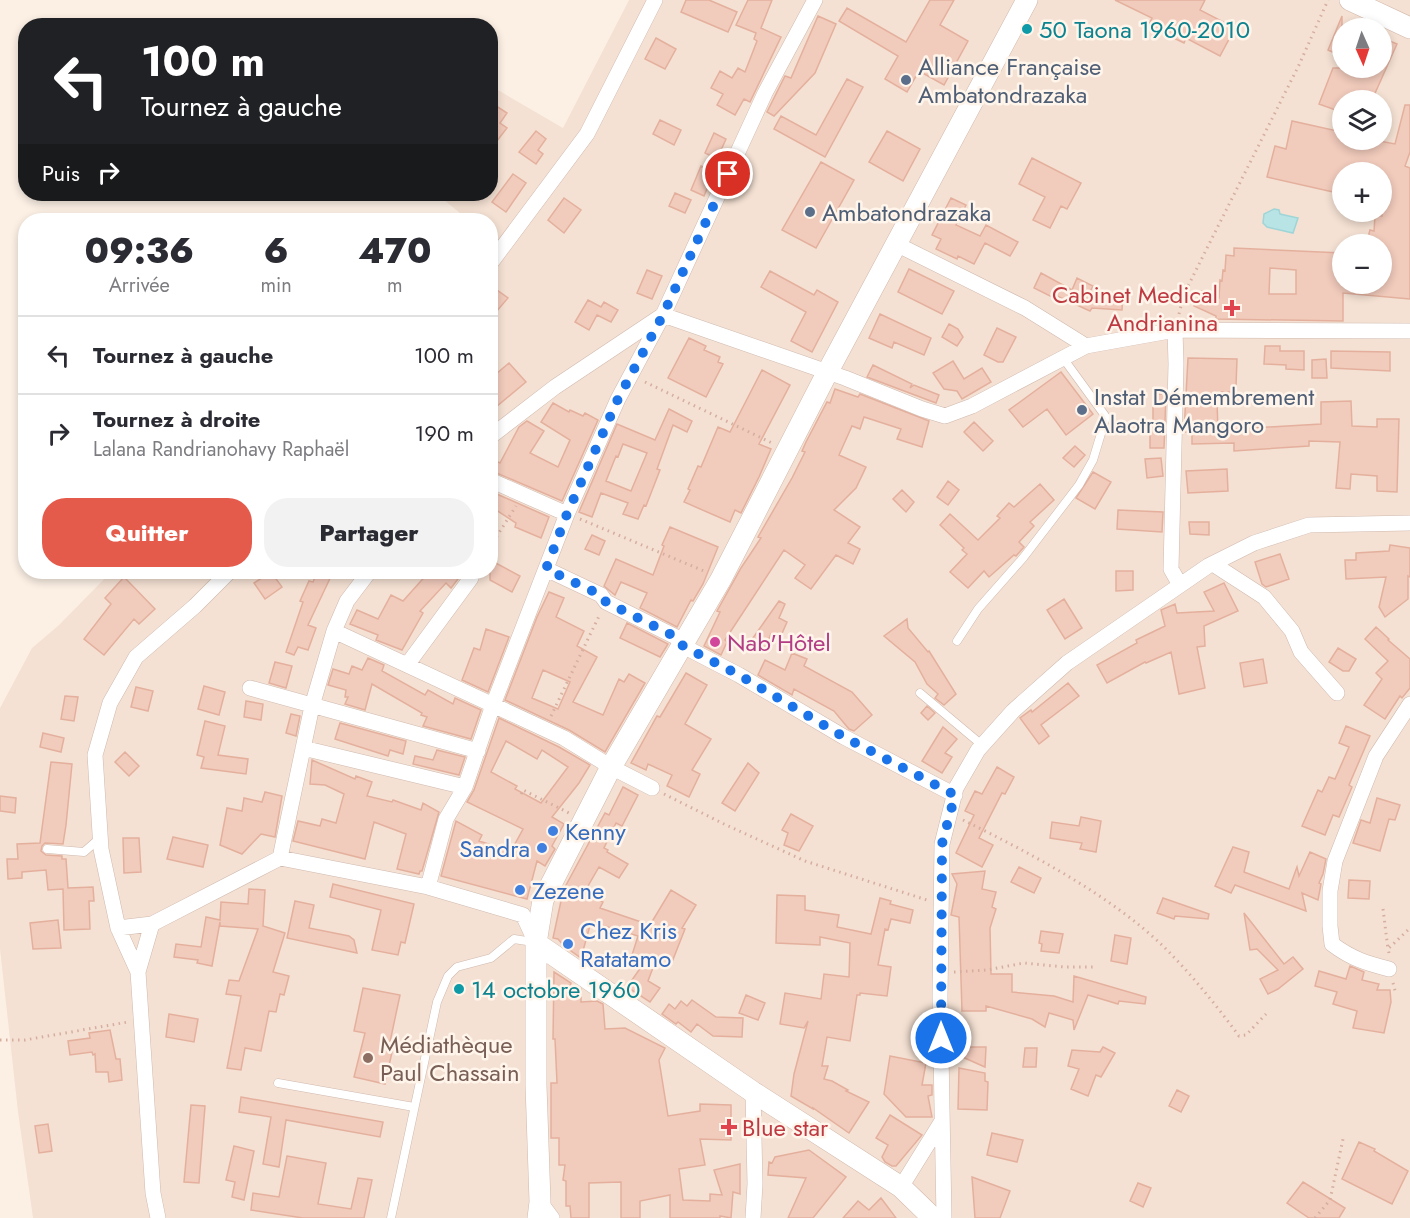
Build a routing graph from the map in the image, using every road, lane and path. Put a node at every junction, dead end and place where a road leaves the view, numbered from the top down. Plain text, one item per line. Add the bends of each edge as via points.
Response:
1 (655, 0) edge
2 (1027, 0) edge
3 (1328, 0) edge
4 (1350, 0) edge
5 (808, 3) edge
6 (1410, 28) edge
7 (896, 244) junction
8 (498, 253) edge
9 (663, 315) junction
10 (1174, 330) junction
11 (1410, 331) edge
12 (1086, 346) junction
13 (1063, 358) junction
14 (827, 374) junction
15 (630, 375) junction
16 (498, 430) edge
17 (789, 451) junction
18 (498, 484) edge
19 (523, 495) junction
20 (567, 514) junction
21 (1410, 523) edge
22 (498, 534) edge
23 (1213, 564) junction
24 (546, 569) junction
25 (223, 579) edge
26 (364, 579) edge
27 (470, 579) edge
28 (721, 579) junction
29 (1180, 585) junction
30 (606, 602) junction
31 (334, 631) junction
32 (957, 641) dead end
33 (683, 646) junction
34 (407, 665) junction
35 (250, 688) dead end
36 (920, 693) dead end
37 (1337, 693) dead end
38 (1410, 704) edge
39 (493, 705) junction
40 (312, 706) junction
41 (545, 729) junction
42 (982, 746) junction
43 (303, 748) junction
44 (478, 751) junction
45 (611, 767) junction
46 (465, 787) junction
47 (652, 788) joint
48 (521, 794) dead end
49 (955, 795) junction
50 (950, 813) junction
51 (584, 821) junction
52 (101, 838) junction
53 (47, 849) dead end
54 (279, 858) junction
55 (428, 887) junction
56 (941, 904) junction
57 (1383, 909) dead end
58 (152, 924) junction
59 (118, 928) junction
60 (536, 943) junction
61 (1388, 949) dead end
62 (1095, 967) dead end
63 (1389, 969) dead end
64 (138, 972) junction
65 (940, 973) junction
66 (1266, 1014) dead end
67 (141, 1020) junction
68 (0, 1040) edge
69 (278, 1083) dead end
70 (753, 1092) junction
71 (414, 1107) junction
72 (942, 1121) junction
73 (1343, 1139) dead end
74 (901, 1187) junction
75 (543, 1213) edge
76 (158, 1218) edge
77 (391, 1218) edge
78 (753, 1218) edge
79 (933, 1218) edge
80 (944, 1218) edge
81 (1315, 1218) edge

1 - 8 street via 587,134
2 - 7 main road
3 - 10 path via 1184,294
4 - 6 main road
5 - 9 street
7 - 12 street via 1025,308
7 - 14 main road
9 - 14 street
9 - 15 street
9 - 16 street
10 - 11 street
10 - 12 street
10 - 29 street via 1171,569
12 - 13 street
13 - 14 street via 945,416
13 - 32 lane via 1106,417 1093,460 1079,485 978,609
14 - 17 main road
15 - 17 path
15 - 20 street
17 - 28 main road
18 - 19 street
19 - 20 street
19 - 22 path
20 - 24 street
20 - 28 path
21 - 23 street via 1309,525 1254,543
23 - 29 street
23 - 37 street via 1264,597 1292,631 1301,652
24 - 30 street via 601,595
24 - 39 street
25 - 52 street via 136,657 110,703 95,755
26 - 31 street via 347,601
27 - 34 street
28 - 33 main road
29 - 42 street via 1067,663 1013,711
30 - 33 street via 678,638
30 - 41 path
31 - 34 street
31 - 40 street
33 - 45 main road
33 - 49 street
34 - 39 street
35 - 40 street
36 - 42 lane
38 - 63 street via 1376,756 1335,861 1330,891 1332,944 1347,956
39 - 41 street
39 - 44 street
40 - 43 street
40 - 44 street
41 - 45 street
42 - 49 street
43 - 46 street
43 - 54 street
44 - 46 street
45 - 47 street
45 - 51 main road
46 - 55 street via 446,819
47 - 56 path via 805,861
48 - 51 path via 523,790
49 - 50 street
50 - 56 street via 942,844
50 - 66 path via 1112,904 1164,947 1206,992 1239,1036 1246,1035
51 - 60 main road via 543,900
52 - 53 lane via 84,852
52 - 59 street
54 - 55 street
54 - 58 street
55 - 60 street via 523,915
56 - 65 street
57 - 61 path
58 - 59 street
58 - 64 street
59 - 64 street
60 - 70 main road
60 - 71 lane via 514,939 491,958 457,967 448,976 437,1002
60 - 75 main road via 536,1085
62 - 65 path via 1024,963
64 - 67 street
65 - 72 street
67 - 68 path via 25,1040
67 - 76 street
69 - 71 lane
70 - 74 main road
70 - 78 street
71 - 77 lane
72 - 74 street
72 - 80 street
73 - 81 path via 1330,1200
74 - 79 main road

